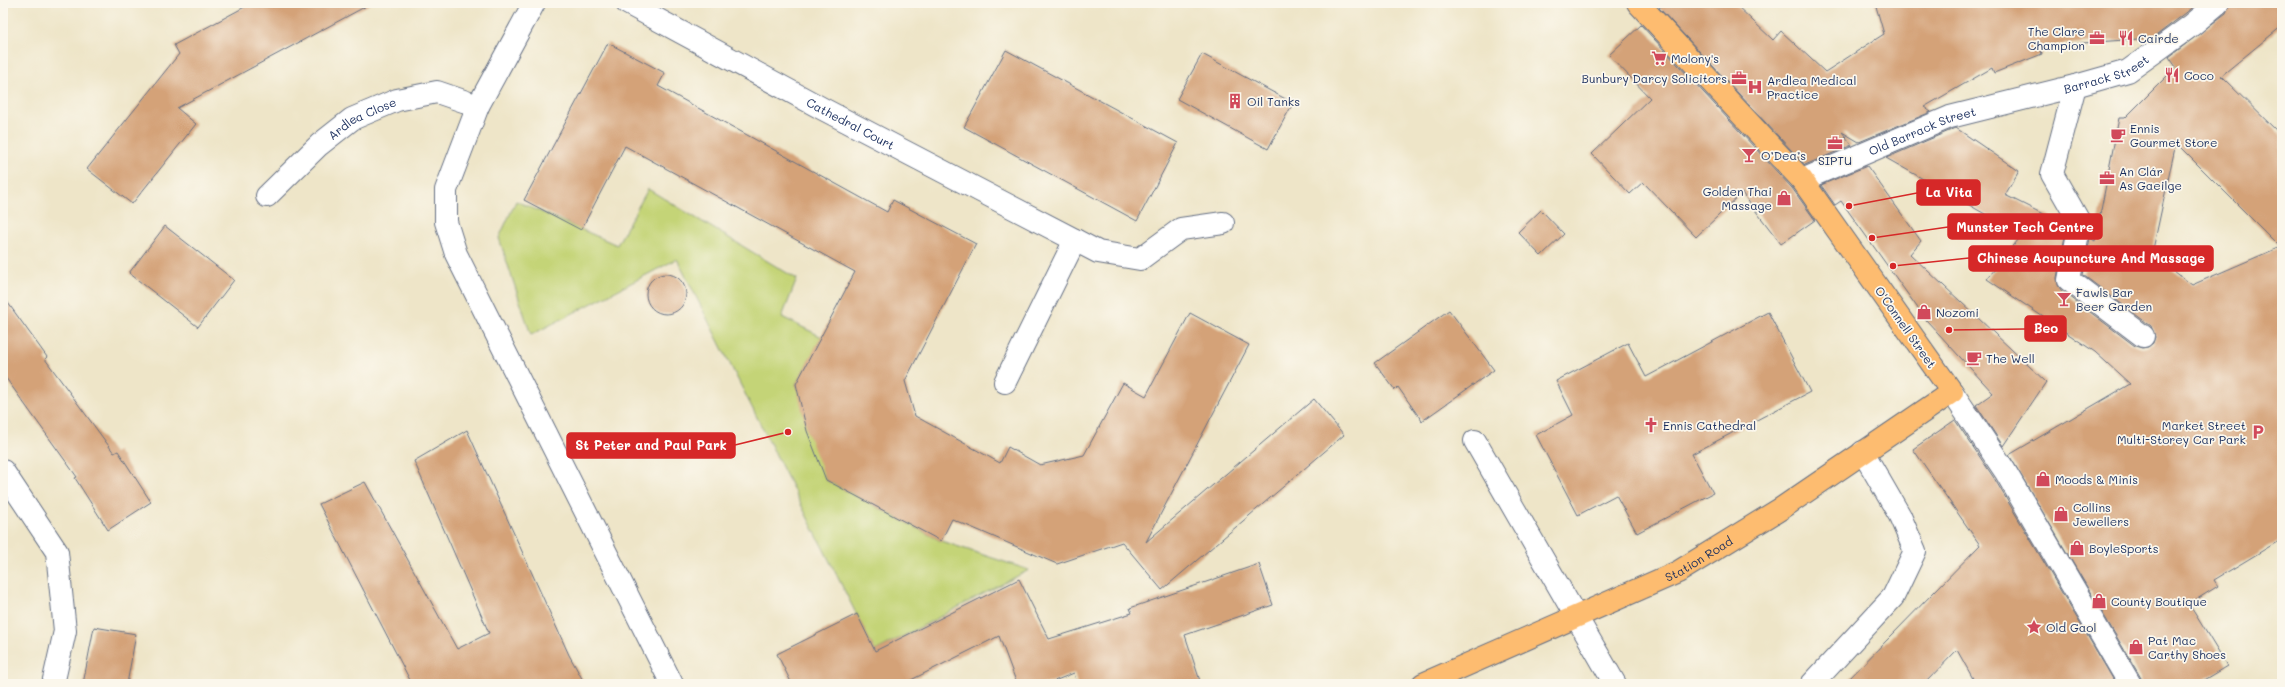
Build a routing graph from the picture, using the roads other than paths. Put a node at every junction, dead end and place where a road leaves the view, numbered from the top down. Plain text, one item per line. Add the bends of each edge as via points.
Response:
1 (534, 3) edge
2 (627, 3) edge
3 (1638, 3) edge
4 (2218, 3) edge
5 (2074, 86) junction
6 (2046, 92) joint
7 (478, 106) junction
8 (1802, 180) junction
9 (267, 196) dead end
10 (1223, 223) dead end
11 (1075, 240) junction
12 (2143, 336) dead end
13 (1005, 382) dead end
14 (1952, 392) junction
15 (1475, 441) dead end
16 (1863, 452) junction
17 (3, 471) edge
18 (1575, 616) junction
19 (53, 684) edge
20 (672, 684) edge
21 (1423, 684) edge
22 (1615, 684) edge
23 (1812, 684) edge
24 (2130, 684) edge

1 - 7 street
2 - 11 street, Cathedral Court via 823,109
3 - 8 main road, O'Connell Street
4 - 5 street, Barrack Street via 2128,71
5 - 6 street, Barrack Street
5 - 12 street via 2052,174 2080,223 2069,280
6 - 8 street, Old Barrack Street via 1950,117
7 - 9 street, Ardlea Close via 437,92 397,100 352,119 319,145
7 - 20 street via 446,190 446,222 456,254
8 - 14 main road, O'Connell Street
10 - 11 street, Cathedral Court via 1181,229 1140,260 1098,252
11 - 13 street
14 - 16 main road, Station Road
14 - 24 street, O'Connell Street via 2005,471
15 - 18 street
16 - 18 main road, Station Road via 1782,508 1678,572
16 - 23 street via 1900,516 1915,551 1892,597
17 - 19 street via 57,552 65,631
18 - 21 main road, Station Road
18 - 22 street

